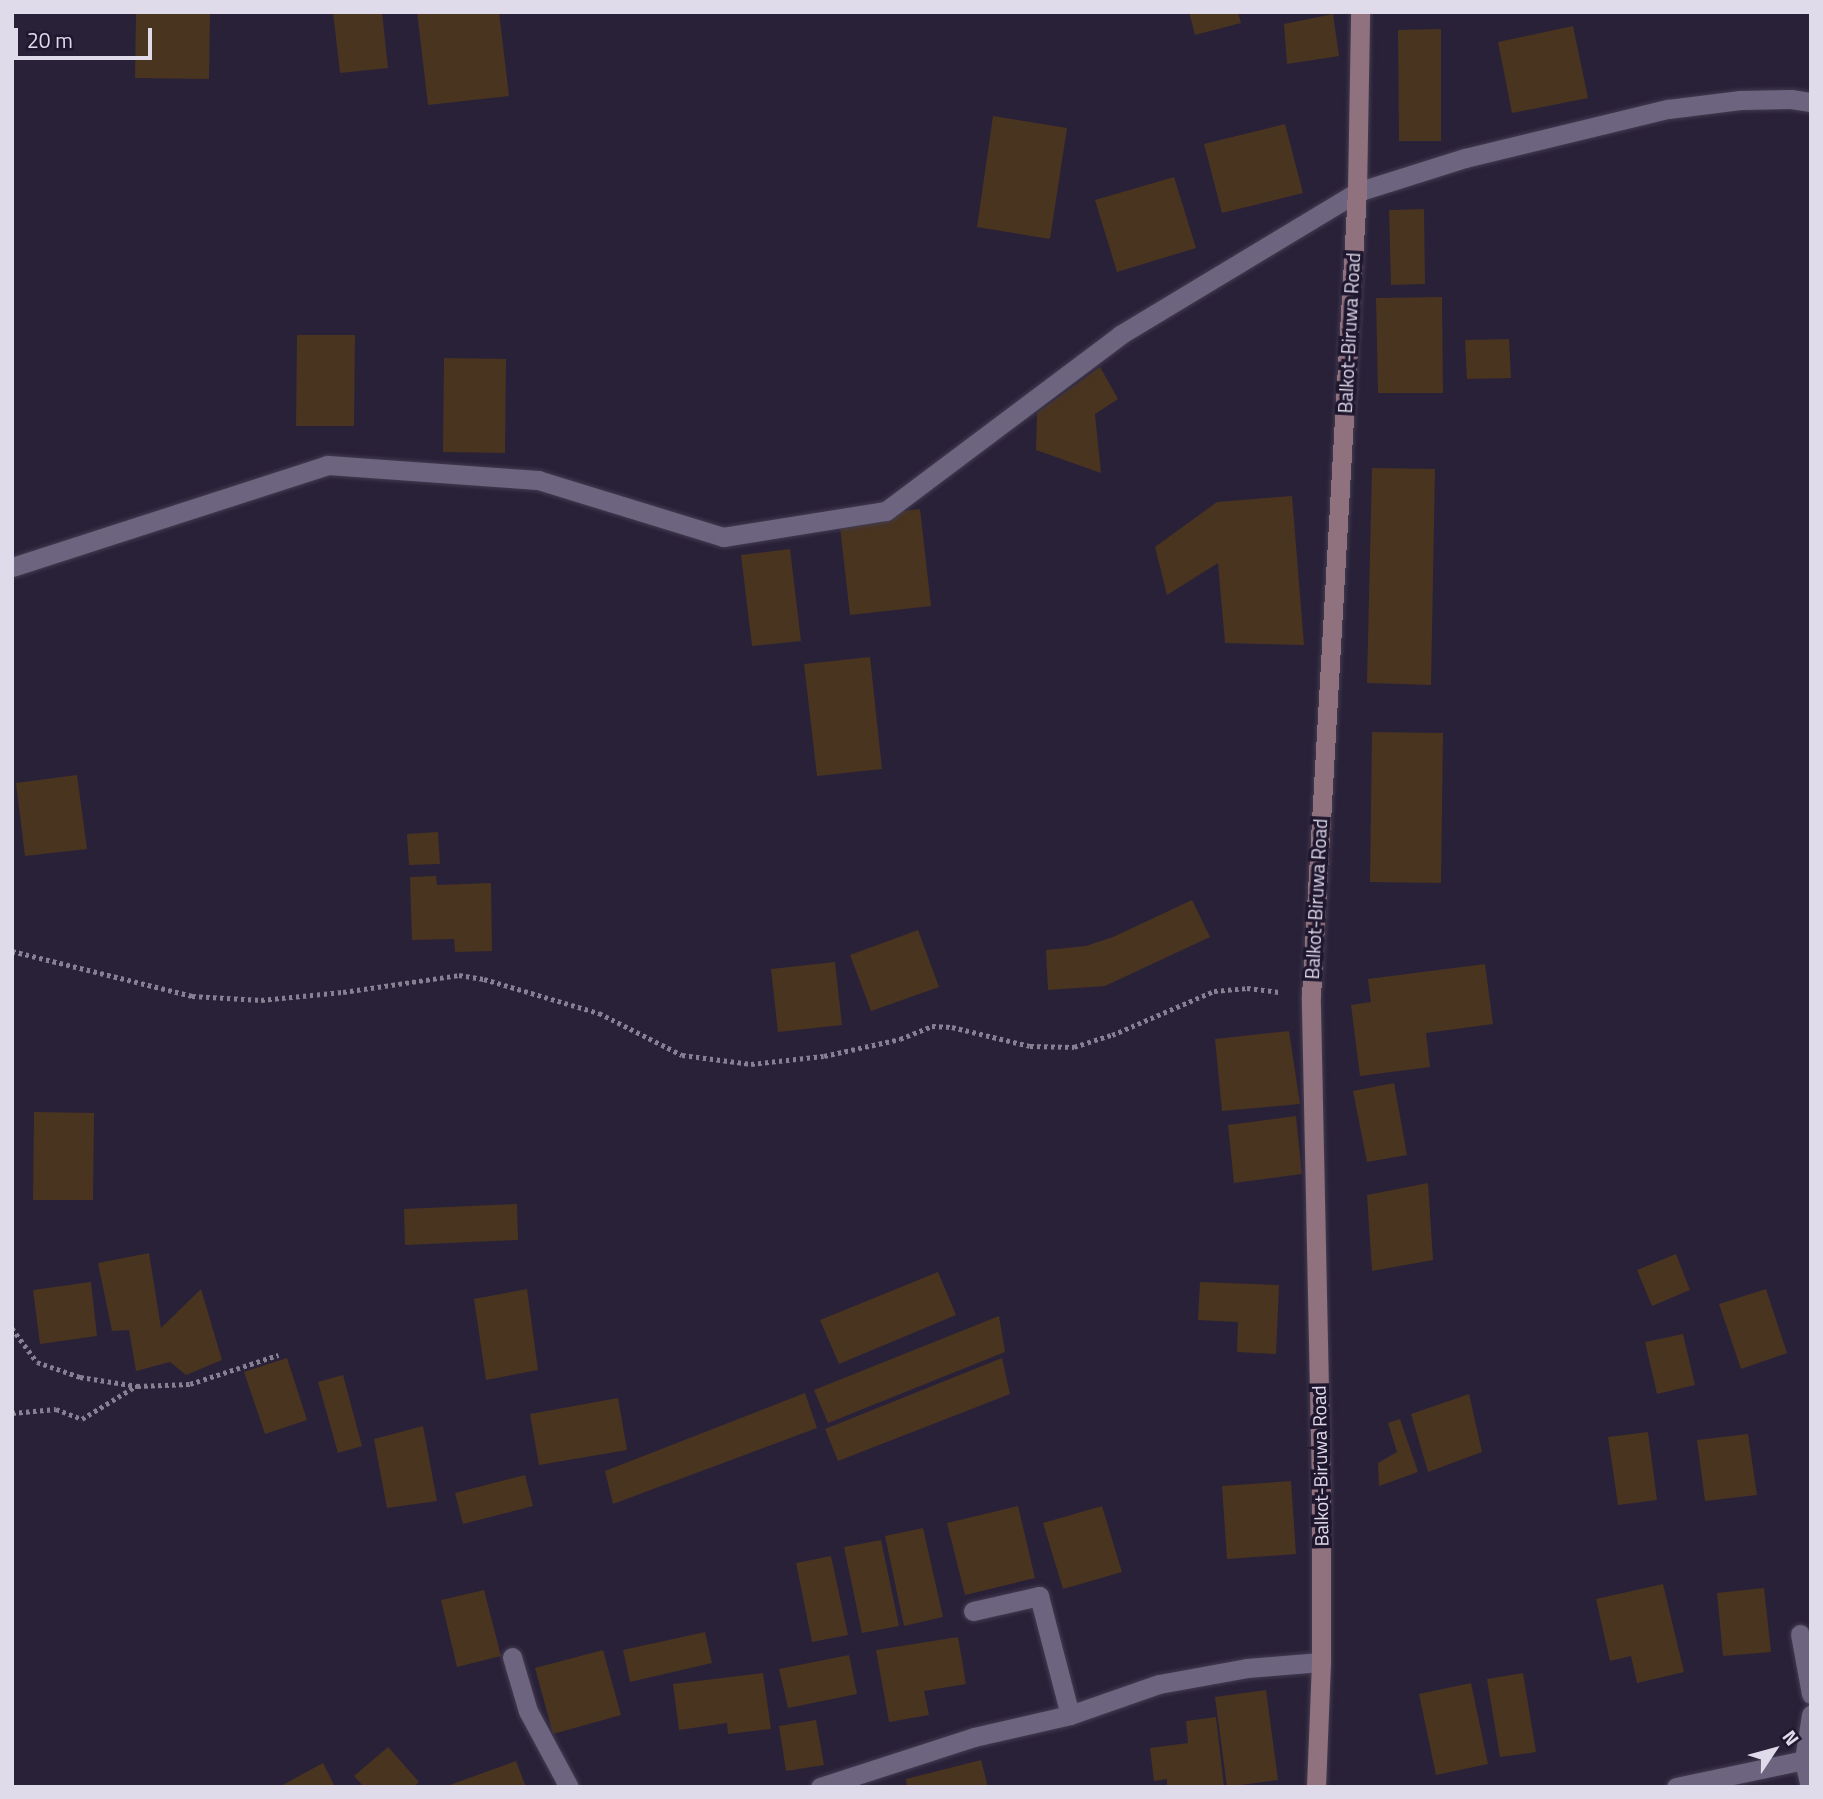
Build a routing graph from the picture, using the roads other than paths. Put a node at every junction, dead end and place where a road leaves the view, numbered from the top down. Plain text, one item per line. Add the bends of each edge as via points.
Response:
1 (1360, 12) edge
2 (1811, 102) edge
3 (1357, 192) junction
4 (12, 567) edge
5 (973, 1611) dead end
6 (1800, 1634) dead end
7 (512, 1657) dead end
8 (1321, 1662) junction
9 (1811, 1694) edge
10 (1070, 1715) junction
11 (1811, 1715) edge
12 (1804, 1760) junction
13 (569, 1787) edge
14 (820, 1787) edge
15 (1316, 1787) edge
16 (1676, 1787) edge
17 (1810, 1787) edge

1 - 3 main road, Balkot-Biruwa Road
2 - 3 street via 1740,100 1668,110 1465,158
3 - 4 street via 1120,335 886,511 723,537 538,480 327,465
3 - 8 main road, Balkot-Biruwa Road via 1311,996
5 - 10 street via 1039,1596
6 - 9 street
7 - 13 street via 528,1711
8 - 10 street via 1247,1668 1159,1684
8 - 15 main road, Balkot-Biruwa Road
10 - 14 street via 974,1737
11 - 12 street
12 - 16 street
12 - 17 street

